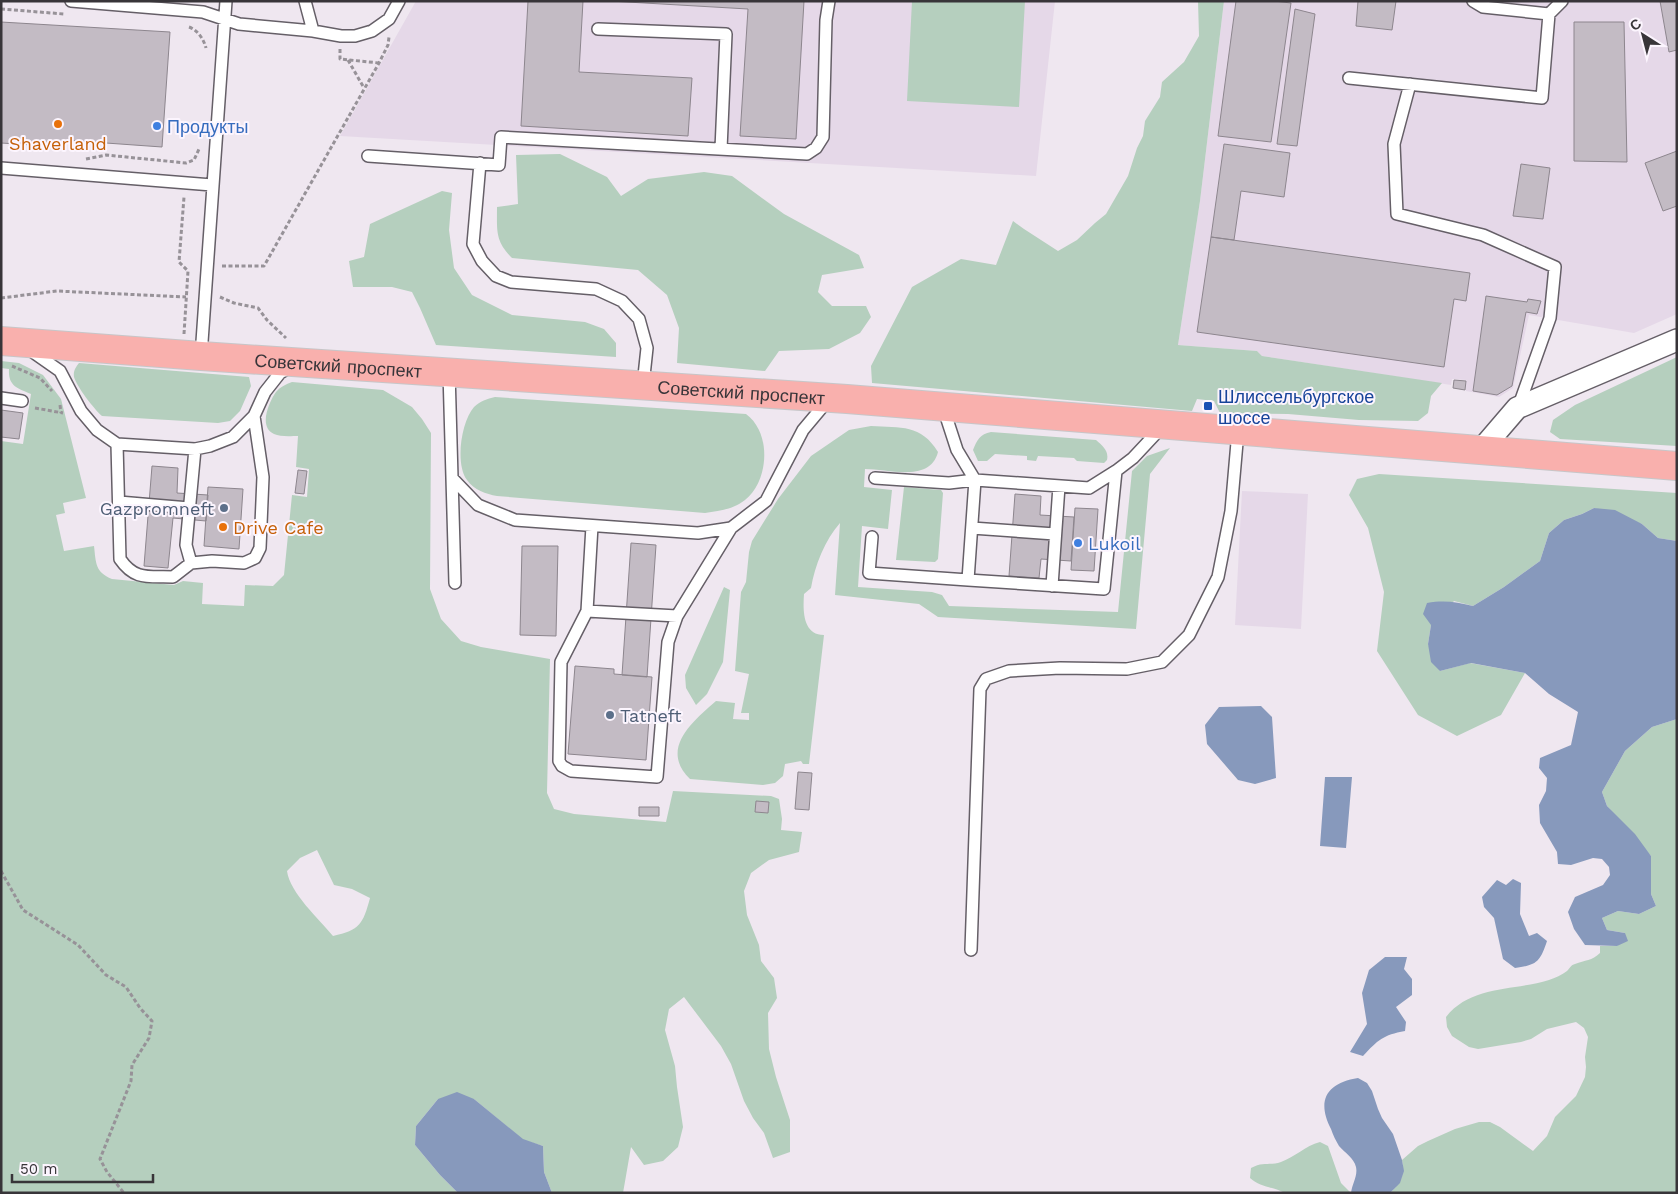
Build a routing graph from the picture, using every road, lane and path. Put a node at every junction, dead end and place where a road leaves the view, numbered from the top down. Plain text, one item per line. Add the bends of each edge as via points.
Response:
1 (71, 1) edge
2 (226, 1) edge
3 (305, 1) edge
4 (399, 1) edge
5 (829, 1) edge
6 (1473, 1) edge
7 (1562, 1) edge
8 (1, 9) edge
9 (69, 14) dead end
10 (1549, 14) junction
11 (389, 19) junction
12 (224, 20) junction
13 (184, 26) dead end
14 (598, 29) dead end
15 (313, 31) junction
16 (206, 56) dead end
17 (348, 60) dead end
18 (1350, 78) dead end
19 (1410, 84) junction
20 (364, 88) junction
21 (199, 142) dead end
22 (721, 149) junction
23 (368, 156) dead end
24 (82, 160) dead end
25 (186, 163) junction
26 (480, 163) junction
27 (1, 168) edge
28 (185, 183) junction
29 (212, 184) junction
30 (218, 273) dead end
31 (217, 296) dead end
32 (186, 297) junction
33 (1, 298) edge
34 (1677, 340) edge
35 (6, 349) edge
36 (296, 353) junction
37 (173, 354) junction
38 (201, 356) junction
39 (449, 372) junction
40 (643, 385) junction
41 (1, 398) edge
42 (830, 398) junction
43 (22, 401) joint
44 (943, 407) junction
45 (1517, 408) junction
46 (81, 411) junction
47 (62, 413) junction
48 (254, 416) junction
49 (1165, 424) junction
50 (1238, 431) junction
51 (117, 444) junction
52 (195, 449) junction
53 (1481, 450) junction
54 (1677, 466) edge
55 (1116, 471) junction
56 (875, 478) dead end
57 (452, 479) junction
58 (975, 480) junction
59 (1059, 486) junction
60 (119, 502) junction
61 (189, 508) junction
62 (592, 526) junction
63 (731, 528) junction
64 (972, 528) junction
65 (1055, 534) junction
66 (872, 536) dead end
67 (191, 563) junction
68 (968, 580) junction
69 (455, 583) dead end
70 (1052, 586) junction
71 (587, 611) junction
72 (677, 616) junction
73 (1, 871) edge
74 (970, 950) dead end
75 (124, 1193) edge

1 - 12 lane via 203,12
2 - 12 lane
3 - 15 lane
4 - 11 lane
5 - 22 lane via 823,137 816,148 807,154
6 - 10 lane via 1483,8
7 - 10 lane
8 - 9 path
10 - 19 lane via 1542,98
11 - 15 lane via 372,31 355,36
11 - 20 path via 388,45
12 - 15 lane
12 - 29 lane
13 - 16 path via 192,28 201,37
14 - 22 lane via 726,34
17 - 20 path
18 - 19 lane
19 - 45 lane via 1394,144 1397,214 1483,235 1555,267 1550,318
20 - 30 path via 264,266 219,266
21 - 25 path via 194,160
22 - 26 lane via 501,137 499,165
23 - 26 lane
24 - 25 path via 106,155
25 - 28 path
26 - 40 lane via 473,244 482,261 496,276 511,282 596,289 622,301 639,319 647,348
27 - 28 lane
28 - 29 lane
28 - 32 path via 179,262 188,271
29 - 38 lane
31 - 36 path via 258,308
32 - 33 path via 57,291
32 - 37 path via 184,332
34 - 45 street
35 - 37 main road, Советский проспект
35 - 46 lane via 21,345 60,371
35 - 47 path via 19,368 40,378 58,398
36 - 38 main road, Советский проспект
36 - 39 main road, Советский проспект
36 - 48 lane via 265,392
37 - 38 main road, Советский проспект
39 - 40 main road, Советский проспект
39 - 57 lane
40 - 42 main road, Советский проспект
41 - 43 lane
42 - 44 main road, Советский проспект
42 - 63 lane via 803,430 766,501
43 - 47 path via 28,407
44 - 49 main road, Советский проспект
44 - 58 lane via 957,450
45 - 53 street
46 - 47 path
46 - 51 lane via 97,430
48 - 52 lane via 233,437
48 - 67 lane via 263,477 260,548 255,558 244,563
49 - 50 main road, Советский проспект
49 - 55 lane
50 - 53 main road, Советский проспект
50 - 74 lane via 1231,511 1218,577 1189,635 1162,662 1127,669 1010,671 986,679 980,689
51 - 52 lane
51 - 60 lane
52 - 61 lane
53 - 54 main road, Советский проспект
55 - 59 lane via 1089,488
55 - 70 lane via 1104,589
56 - 58 lane via 949,483
57 - 62 lane via 478,505 515,520
57 - 69 lane
58 - 59 lane
58 - 64 lane
59 - 65 lane
60 - 61 lane
60 - 67 lane via 120,559 127,570 138,576 174,577
61 - 67 lane via 186,545
62 - 63 lane via 698,533
62 - 71 lane
63 - 72 lane
64 - 65 lane
64 - 68 lane
65 - 70 lane
66 - 68 lane via 869,573
68 - 70 lane
71 - 72 lane
71 - 72 lane via 561,662 559,761 571,771 657,777 668,642
73 - 75 path via 23,910 78,945 106,975 126,987 152,1021 149,1038 132,1065 131,1081 100,1159

